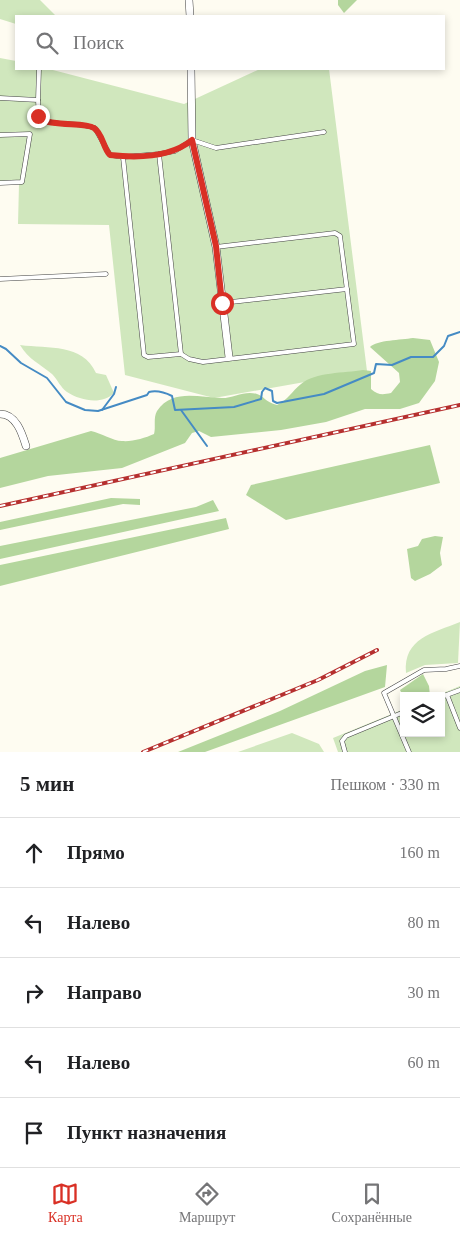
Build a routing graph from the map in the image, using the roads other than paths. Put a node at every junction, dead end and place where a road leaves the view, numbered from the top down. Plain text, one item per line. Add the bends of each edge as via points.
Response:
1 (189, 0) edge
2 (190, 15) edge
3 (39, 70) edge
4 (190, 70) edge
5 (0, 98) edge
6 (38, 100) junction
7 (324, 132) dead end
8 (0, 135) edge
9 (192, 140) junction
10 (160, 154) junction
11 (123, 157) junction
12 (0, 183) edge
13 (216, 246) junction
14 (106, 274) dead end
15 (0, 279) edge
16 (347, 289) junction
17 (222, 303) junction
18 (181, 354) junction
19 (229, 357) junction
20 (0, 414) edge
21 (26, 446) dead end
22 (460, 666) edge
23 (460, 690) edge
24 (447, 695) joint
25 (400, 714) edge
26 (395, 716) junction
27 (460, 728) edge
28 (345, 752) edge
29 (409, 752) edge

1 - 2 street
3 - 6 lane
4 - 9 street
5 - 6 lane
6 - 11 lane via 39,119 64,126 95,128 106,151
7 - 9 lane via 216,148
8 - 12 lane via 30,134 22,182
9 - 10 lane via 175,151
9 - 13 street
10 - 11 lane
10 - 18 lane
11 - 18 lane via 143,351 148,357
13 - 16 lane via 335,233 340,236
13 - 17 street
14 - 15 lane
16 - 17 lane
16 - 19 lane via 354,344
17 - 19 street
18 - 19 lane via 203,362
20 - 21 street via 14,420
22 - 26 lane via 424,670 384,693
23 - 24 lane
24 - 27 lane
25 - 26 lane
26 - 28 lane via 346,736 342,741
26 - 29 lane

